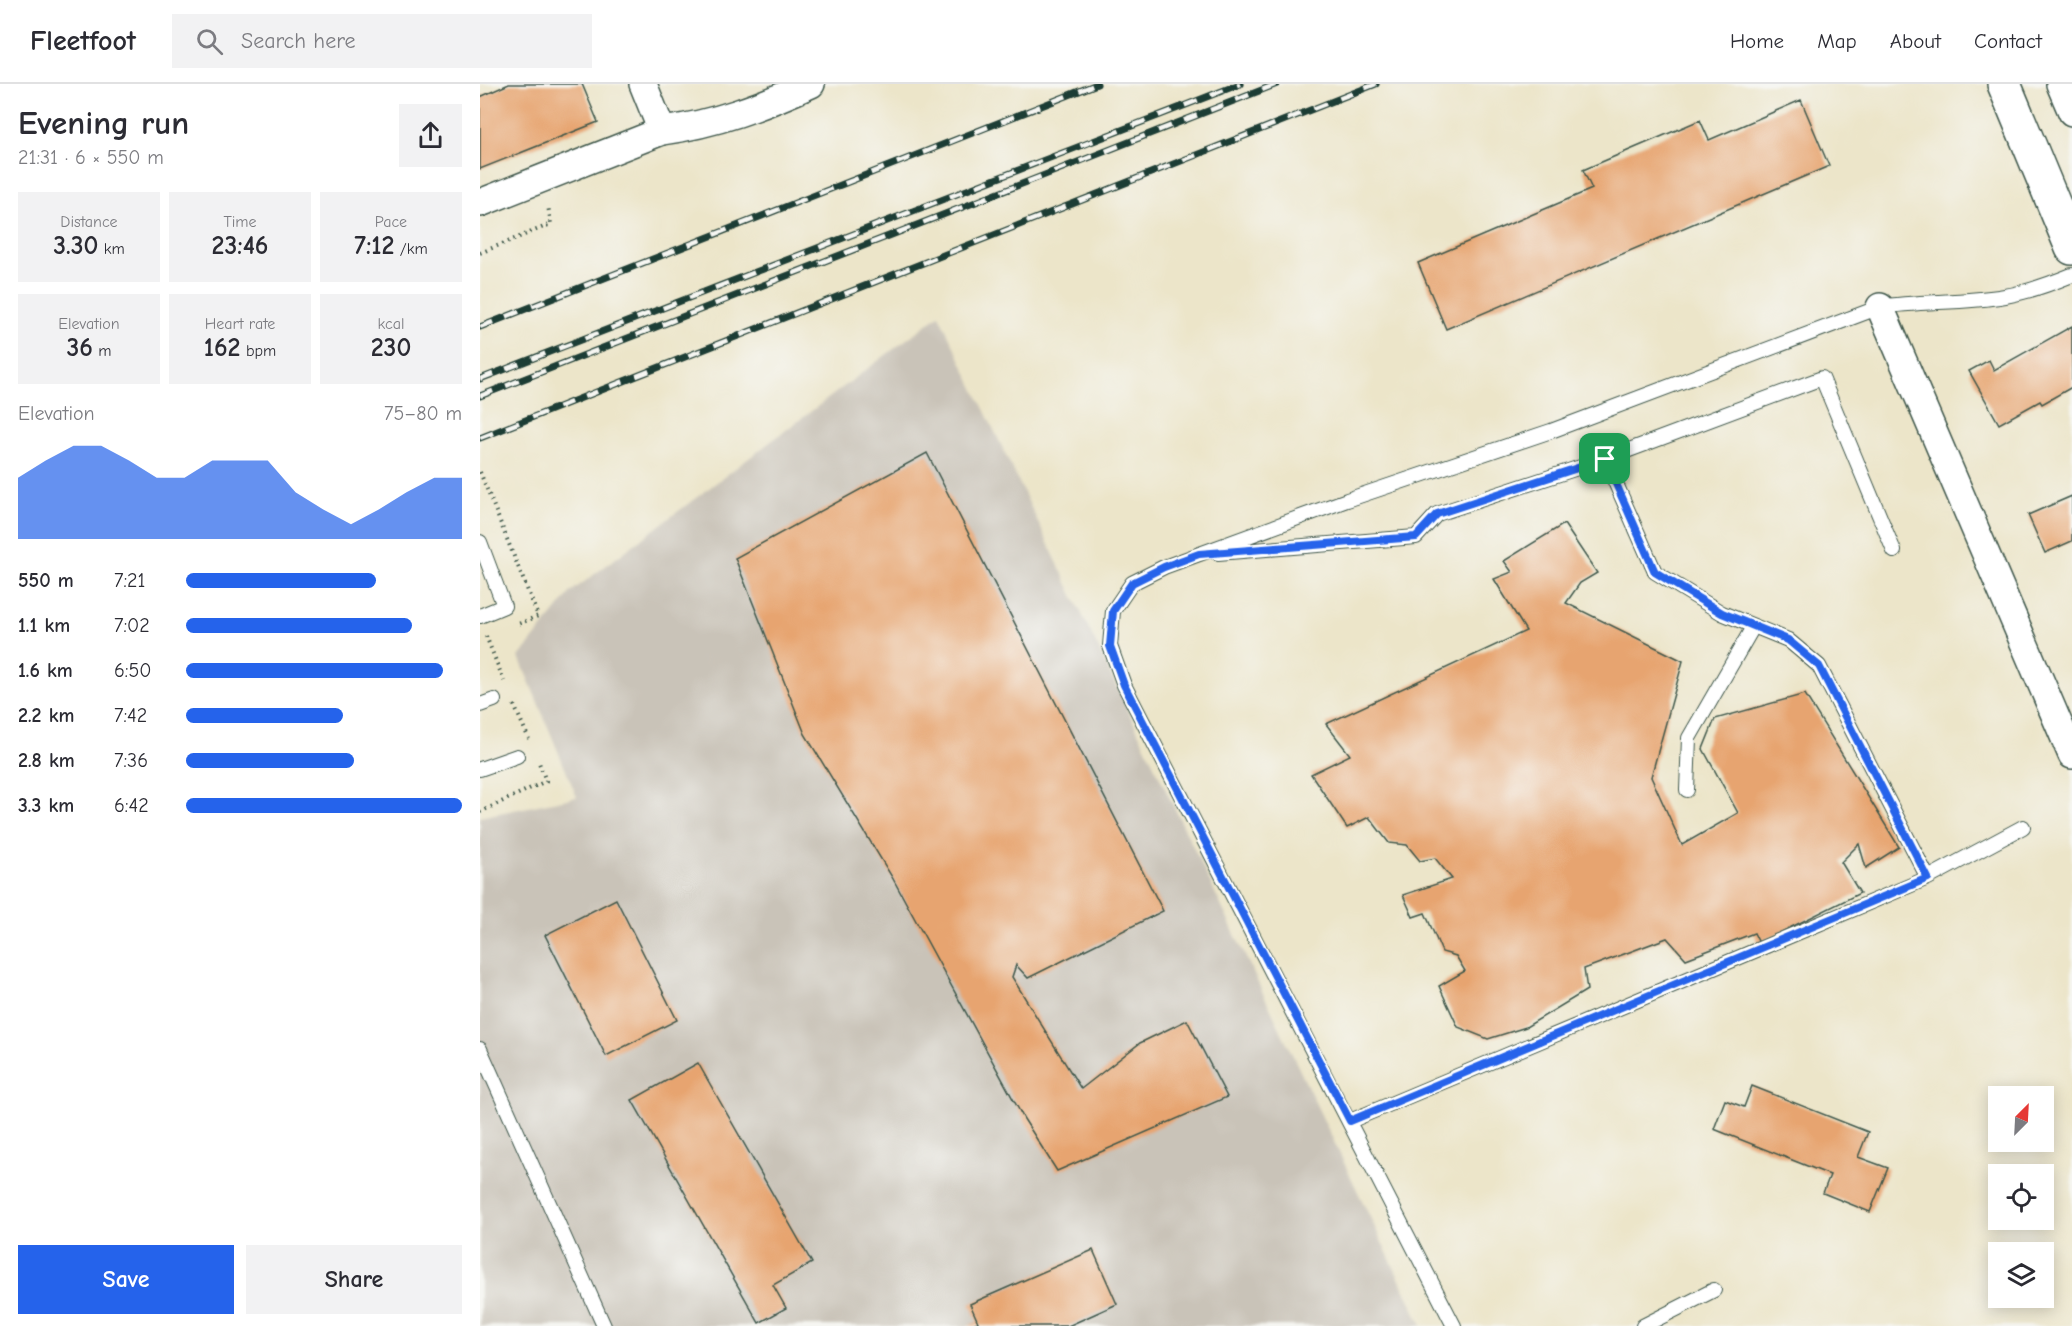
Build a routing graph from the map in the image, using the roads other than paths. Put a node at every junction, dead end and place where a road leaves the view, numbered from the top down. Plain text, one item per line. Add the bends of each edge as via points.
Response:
1 (643, 84) edge
2 (811, 84) edge
3 (2004, 84) edge
4 (2060, 84) edge
5 (2072, 112) edge
6 (662, 131) junction
7 (480, 203) edge
8 (2065, 224) edge
9 (2072, 275) edge
10 (1880, 308) junction
11 (1605, 459) junction
12 (480, 542) edge
13 (1894, 551) dead end
14 (1199, 554) junction
15 (480, 616) edge
16 (1753, 627) junction
17 (494, 700) dead end
18 (480, 705) edge
19 (2072, 755) edge
20 (517, 756) dead end
21 (480, 769) edge
22 (1687, 790) dead end
23 (2023, 828) dead end
24 (1928, 878) junction
25 (480, 1049) edge
26 (1350, 1121) junction
27 (1714, 1290) dead end
28 (604, 1326) edge
29 (1454, 1326) edge
30 (1643, 1326) edge

1 - 6 street
2 - 6 street via 750,111
3 - 8 main road
4 - 5 street
6 - 7 street
9 - 10 lane via 2006,296 1911,302
10 - 14 lane via 1541,435
10 - 19 street
11 - 13 lane via 1822,378
11 - 14 lane via 1437,514 1416,537
11 - 16 lane via 1655,572
12 - 15 lane via 504,606
14 - 26 lane via 1132,583 1113,611 1110,646 1124,685
16 - 22 lane via 1689,738
16 - 24 lane via 1788,640 1819,666
17 - 18 lane
20 - 21 lane
23 - 24 lane
24 - 26 lane
25 - 28 lane
26 - 29 lane
27 - 30 lane

